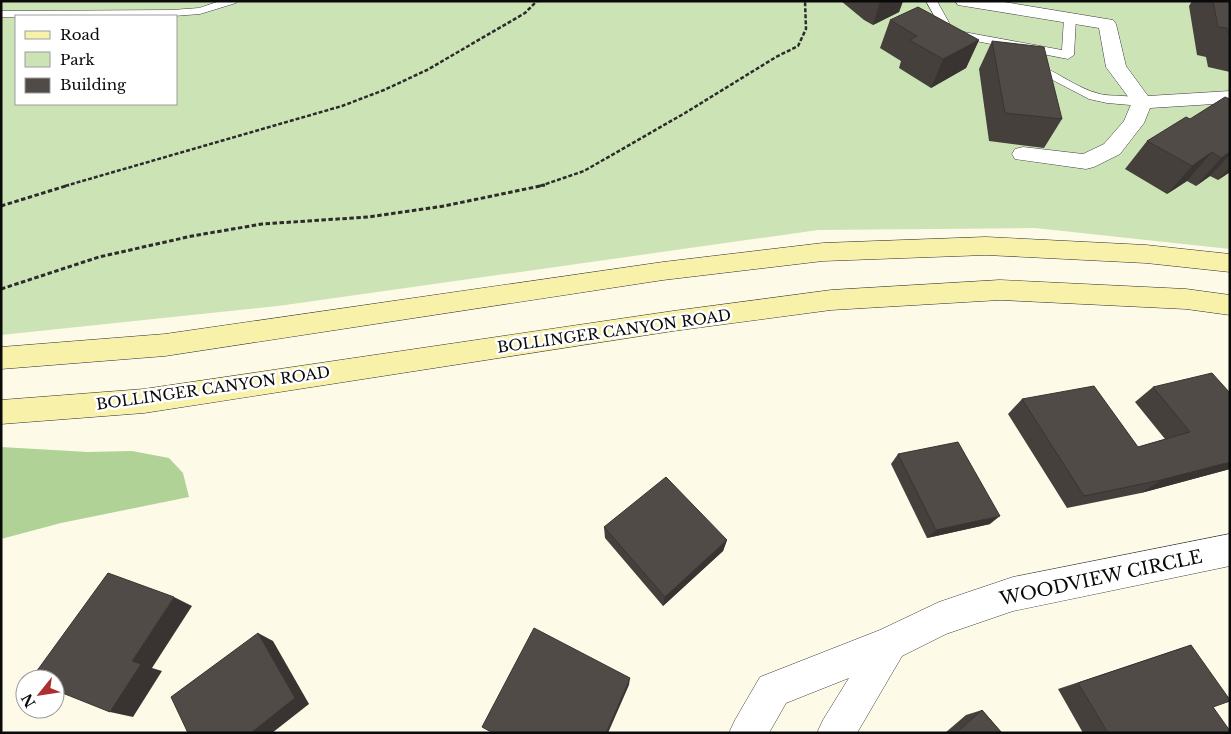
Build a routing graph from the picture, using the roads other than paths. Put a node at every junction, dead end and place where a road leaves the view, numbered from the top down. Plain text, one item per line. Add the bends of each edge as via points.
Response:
1 (232, 1) edge
2 (932, 1) edge
3 (964, 1) edge
4 (1, 14) edge
5 (1070, 18) junction
6 (1013, 64) edge
7 (1230, 97) edge
8 (1142, 102) junction
9 (1023, 154) dead end
10 (1230, 263) edge
11 (1230, 305) edge
12 (1, 358) edge
13 (1, 412) edge
14 (1230, 550) edge
15 (890, 644) junction
16 (748, 733) edge
17 (836, 733) edge

1 - 4 lane via 200,11 172,13
2 - 5 lane via 948,33 1068,55
3 - 5 street
5 - 8 street via 1107,24 1116,67
6 - 8 lane via 1033,67 1059,77 1089,95
7 - 8 street
8 - 9 street via 1134,123 1112,149 1086,162
10 - 12 main road via 1146,254 986,246 823,252 663,272 165,345
11 - 13 main road, BOLLINGER CANYON ROAD via 1186,299 1000,290 830,300 144,401
14 - 15 street, WOODVIEW CIRCLE via 1013,594 939,619
15 - 16 street, WOODVIEW CIRCLE via 772,690
15 - 17 street

